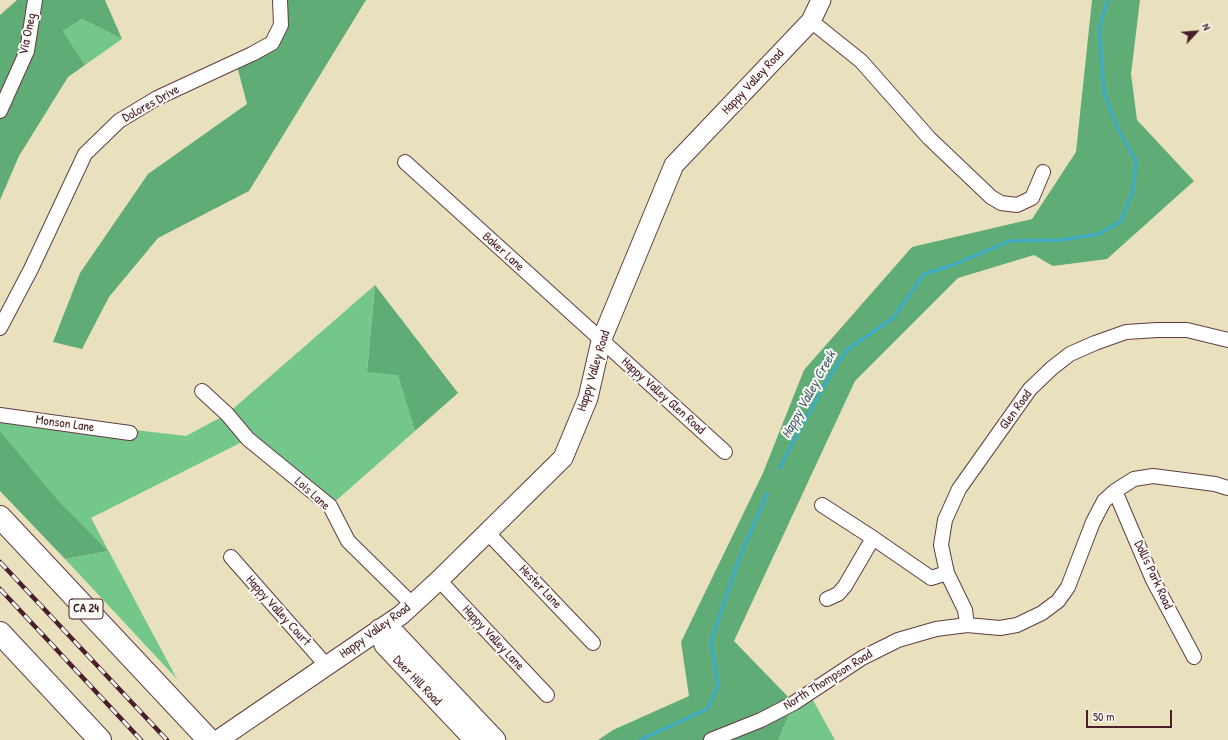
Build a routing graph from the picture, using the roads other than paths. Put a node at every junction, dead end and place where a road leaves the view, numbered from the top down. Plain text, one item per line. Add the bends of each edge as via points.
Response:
1 (35, 0) edge
2 (280, 0) edge
3 (821, 0) edge
4 (811, 21) junction
5 (0, 111) edge
6 (405, 162) dead end
7 (1043, 172) dead end
8 (0, 328) edge
9 (1228, 340) edge
10 (601, 341) junction
11 (202, 391) dead end
12 (0, 415) edge
13 (130, 433) dead end
14 (725, 452) dead end
15 (1228, 488) edge
16 (1115, 491) junction
17 (822, 505) dead end
18 (0, 517) edge
19 (487, 532) junction
20 (873, 538) junction
21 (231, 557) dead end
22 (947, 572) junction
23 (439, 580) junction
24 (827, 599) dead end
25 (412, 604) junction
26 (967, 624) junction
27 (388, 631) junction
28 (0, 633) edge
29 (593, 642) dead end
30 (1194, 657) dead end
31 (326, 665) junction
32 (547, 695) dead end
33 (100, 740) edge
34 (208, 740) edge
35 (218, 740) edge
36 (474, 740) edge
37 (496, 740) edge
38 (711, 740) edge

1 - 5 street, Via Oneg via 27,51
2 - 8 street, Dolores Drive via 281,25 272,43 157,98 119,121 85,154 31,270
3 - 4 street, Happy Valley Road
4 - 7 street via 861,60 930,138 991,197 1001,203 1017,205 1032,198
4 - 10 street, Happy Valley Road via 674,165
6 - 10 street, Baker Lane
9 - 22 street, Glen Road via 1187,330 1126,332 1070,354 1052,368 1030,389 959,489 945,520 941,545
10 - 14 street, Happy Valley Glen Road
10 - 19 street, Happy Valley Road via 588,398 563,458
11 - 25 street, Lois Lane via 227,414 248,439 330,506 348,541
12 - 13 street, Monson Lane
15 - 16 street, North Thompson Road via 1153,476 1134,479
16 - 26 street, North Thompson Road via 1104,501 1093,522 1068,587 1058,600 1017,625 1000,628
16 - 30 street, Dollis Park Road via 1153,580
17 - 20 street
18 - 34 highway, CA 24
19 - 23 street, Happy Valley Road
19 - 29 street, Hester Lane
20 - 22 street via 931,578
20 - 24 street via 845,586 838,594
21 - 31 street, Happy Valley Court
22 - 26 street, Glen Road via 965,610
23 - 25 street, Happy Valley Road
23 - 32 street, Happy Valley Lane
25 - 27 street, Happy Valley Road
26 - 38 street, North Thompson Road via 936,629 898,640 862,658 794,703 761,720
27 - 31 street, Happy Valley Road
27 - 36 street, Deer Hill Road via 384,645
27 - 37 street, Deer Hill Road
28 - 33 highway
31 - 35 street, Happy Valley Road

